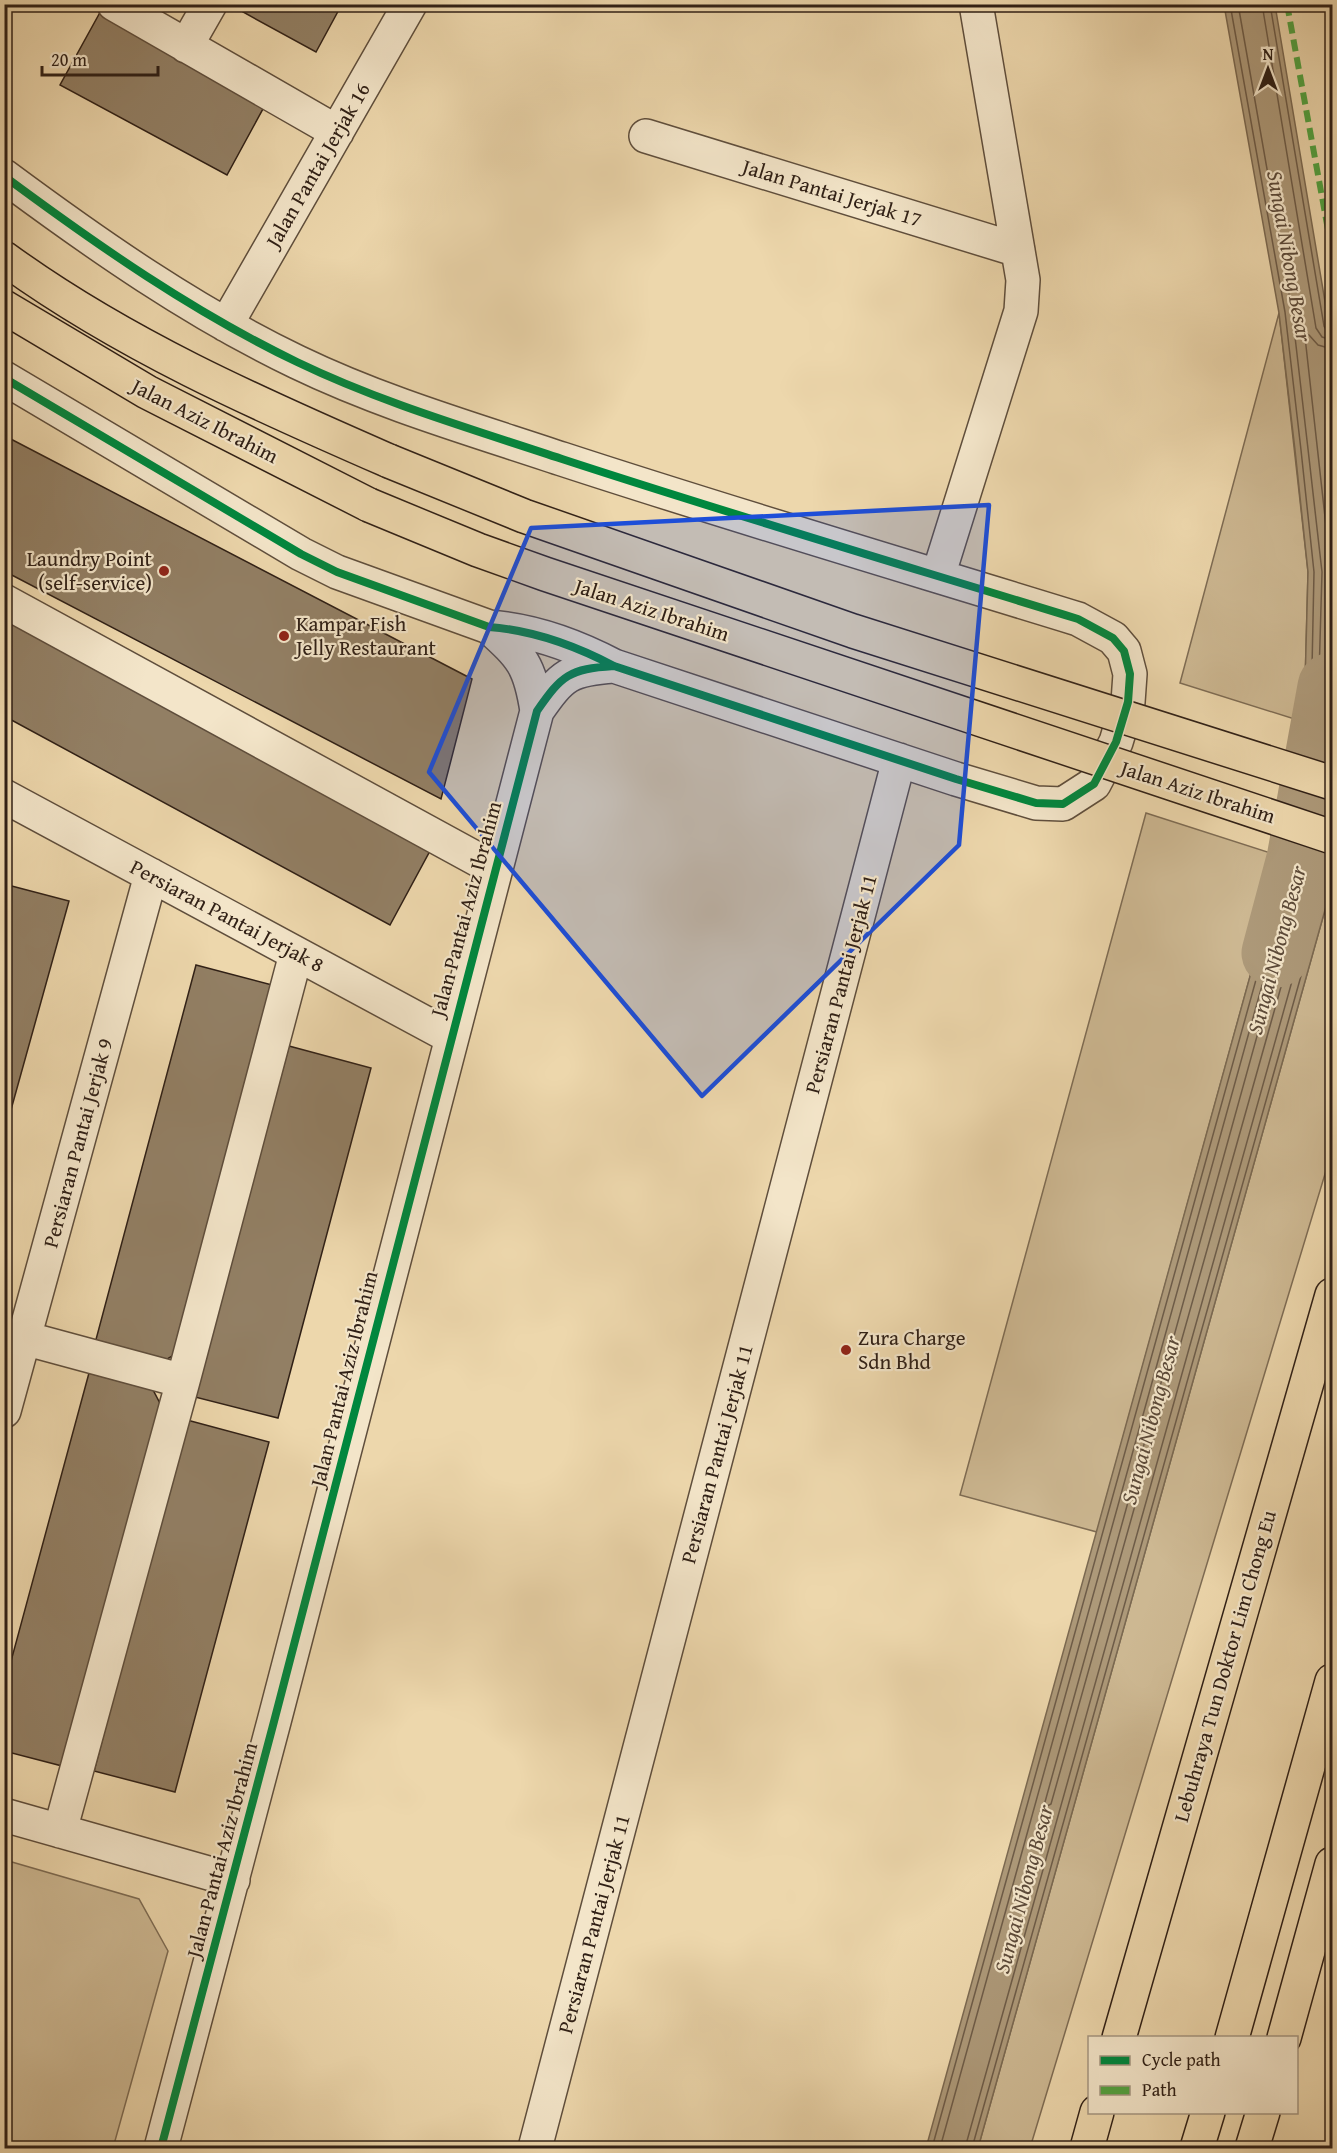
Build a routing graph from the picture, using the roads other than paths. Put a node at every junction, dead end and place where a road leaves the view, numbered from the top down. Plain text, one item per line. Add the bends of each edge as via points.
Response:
1 (114, 4) edge
2 (210, 4) edge
3 (410, 4) edge
4 (976, 4) edge
5 (186, 46) junction
6 (337, 132) junction
7 (646, 136) dead end
8 (4, 176) edge
9 (1018, 250) junction
10 (4, 258) edge
11 (6, 312) edge
12 (226, 325) junction
13 (4, 378) edge
14 (938, 576) junction
15 (4, 601) edge
16 (489, 627) junction
17 (614, 666) junction
18 (537, 711) junction
19 (899, 760) junction
20 (1332, 783) edge
21 (4, 796) edge
22 (1332, 837) edge
23 (495, 869) junction
24 (151, 875) junction
25 (296, 954) junction
26 (451, 1037) junction
27 (1332, 1295) edge
28 (19, 1329) edge
29 (183, 1381) junction
30 (4, 1411) edge
31 (1332, 1680) edge
32 (4, 1815) edge
33 (60, 1831) junction
34 (1332, 1864) edge
35 (233, 1880) junction
36 (1119, 2036) edge
37 (1232, 2036) edge
38 (1284, 2036) edge
39 (1096, 2114) edge
40 (1207, 2114) edge
41 (1262, 2114) edge
42 (161, 2148) edge
43 (535, 2148) edge
44 (1087, 2148) edge
45 (1197, 2148) edge
46 (1252, 2148) edge

1 - 5 street
2 - 5 street
3 - 6 street, Jalan Pantai Jerjak 16
4 - 9 street
5 - 6 street
6 - 12 street, Jalan Pantai Jerjak 16
7 - 9 street, Jalan Pantai Jerjak 17
8 - 12 street via 78,231
9 - 14 street via 1023,280 1021,311
10 - 20 main road, Jalan Aziz Ibrahim, bridge via 145,347 265,407 524,516 853,631
11 - 22 main road, Jalan Aziz Ibrahim, bridge via 147,392 369,505 478,550
12 - 14 street via 375,397
13 - 16 street via 302,554 338,572
14 - 19 street via 1078,619 1113,638 1124,651 1130,674 1128,702 1116,742 1094,784 1063,804 1036,803
15 - 23 street
16 - 17 street via 515,629
16 - 18 street, Jalan Pantai Aziz Ibrahim via 514,649 529,672
17 - 18 street, Jalan Pantai Aziz Ibrahim via 580,670 563,678
17 - 19 street
18 - 23 street, Jalan Pantai Aziz Ibrahim
19 - 43 street, Persiaran Pantai Jerjak 11
21 - 24 street, Persiaran Pantai Jerjak 8
23 - 26 street, Jalan Pantai Aziz Ibrahim
24 - 25 street, Persiaran Pantai Jerjak 8
24 - 28 street, Persiaran Pantai Jerjak 9
25 - 26 street, Persiaran Pantai Jerjak 8
25 - 29 street
26 - 35 street, Jalan Pantai Aziz Ibrahim
27 - 36 main road, Lebuhraya Tun Doktor Lim Chong Eu
28 - 29 street
28 - 30 street, Persiaran Pantai Jerjak 9
29 - 33 street
31 - 37 main road
32 - 33 street
33 - 35 street
34 - 38 main road
35 - 42 street, Jalan Pantai Aziz Ibrahim
39 - 44 main road
40 - 45 main road
41 - 46 main road

